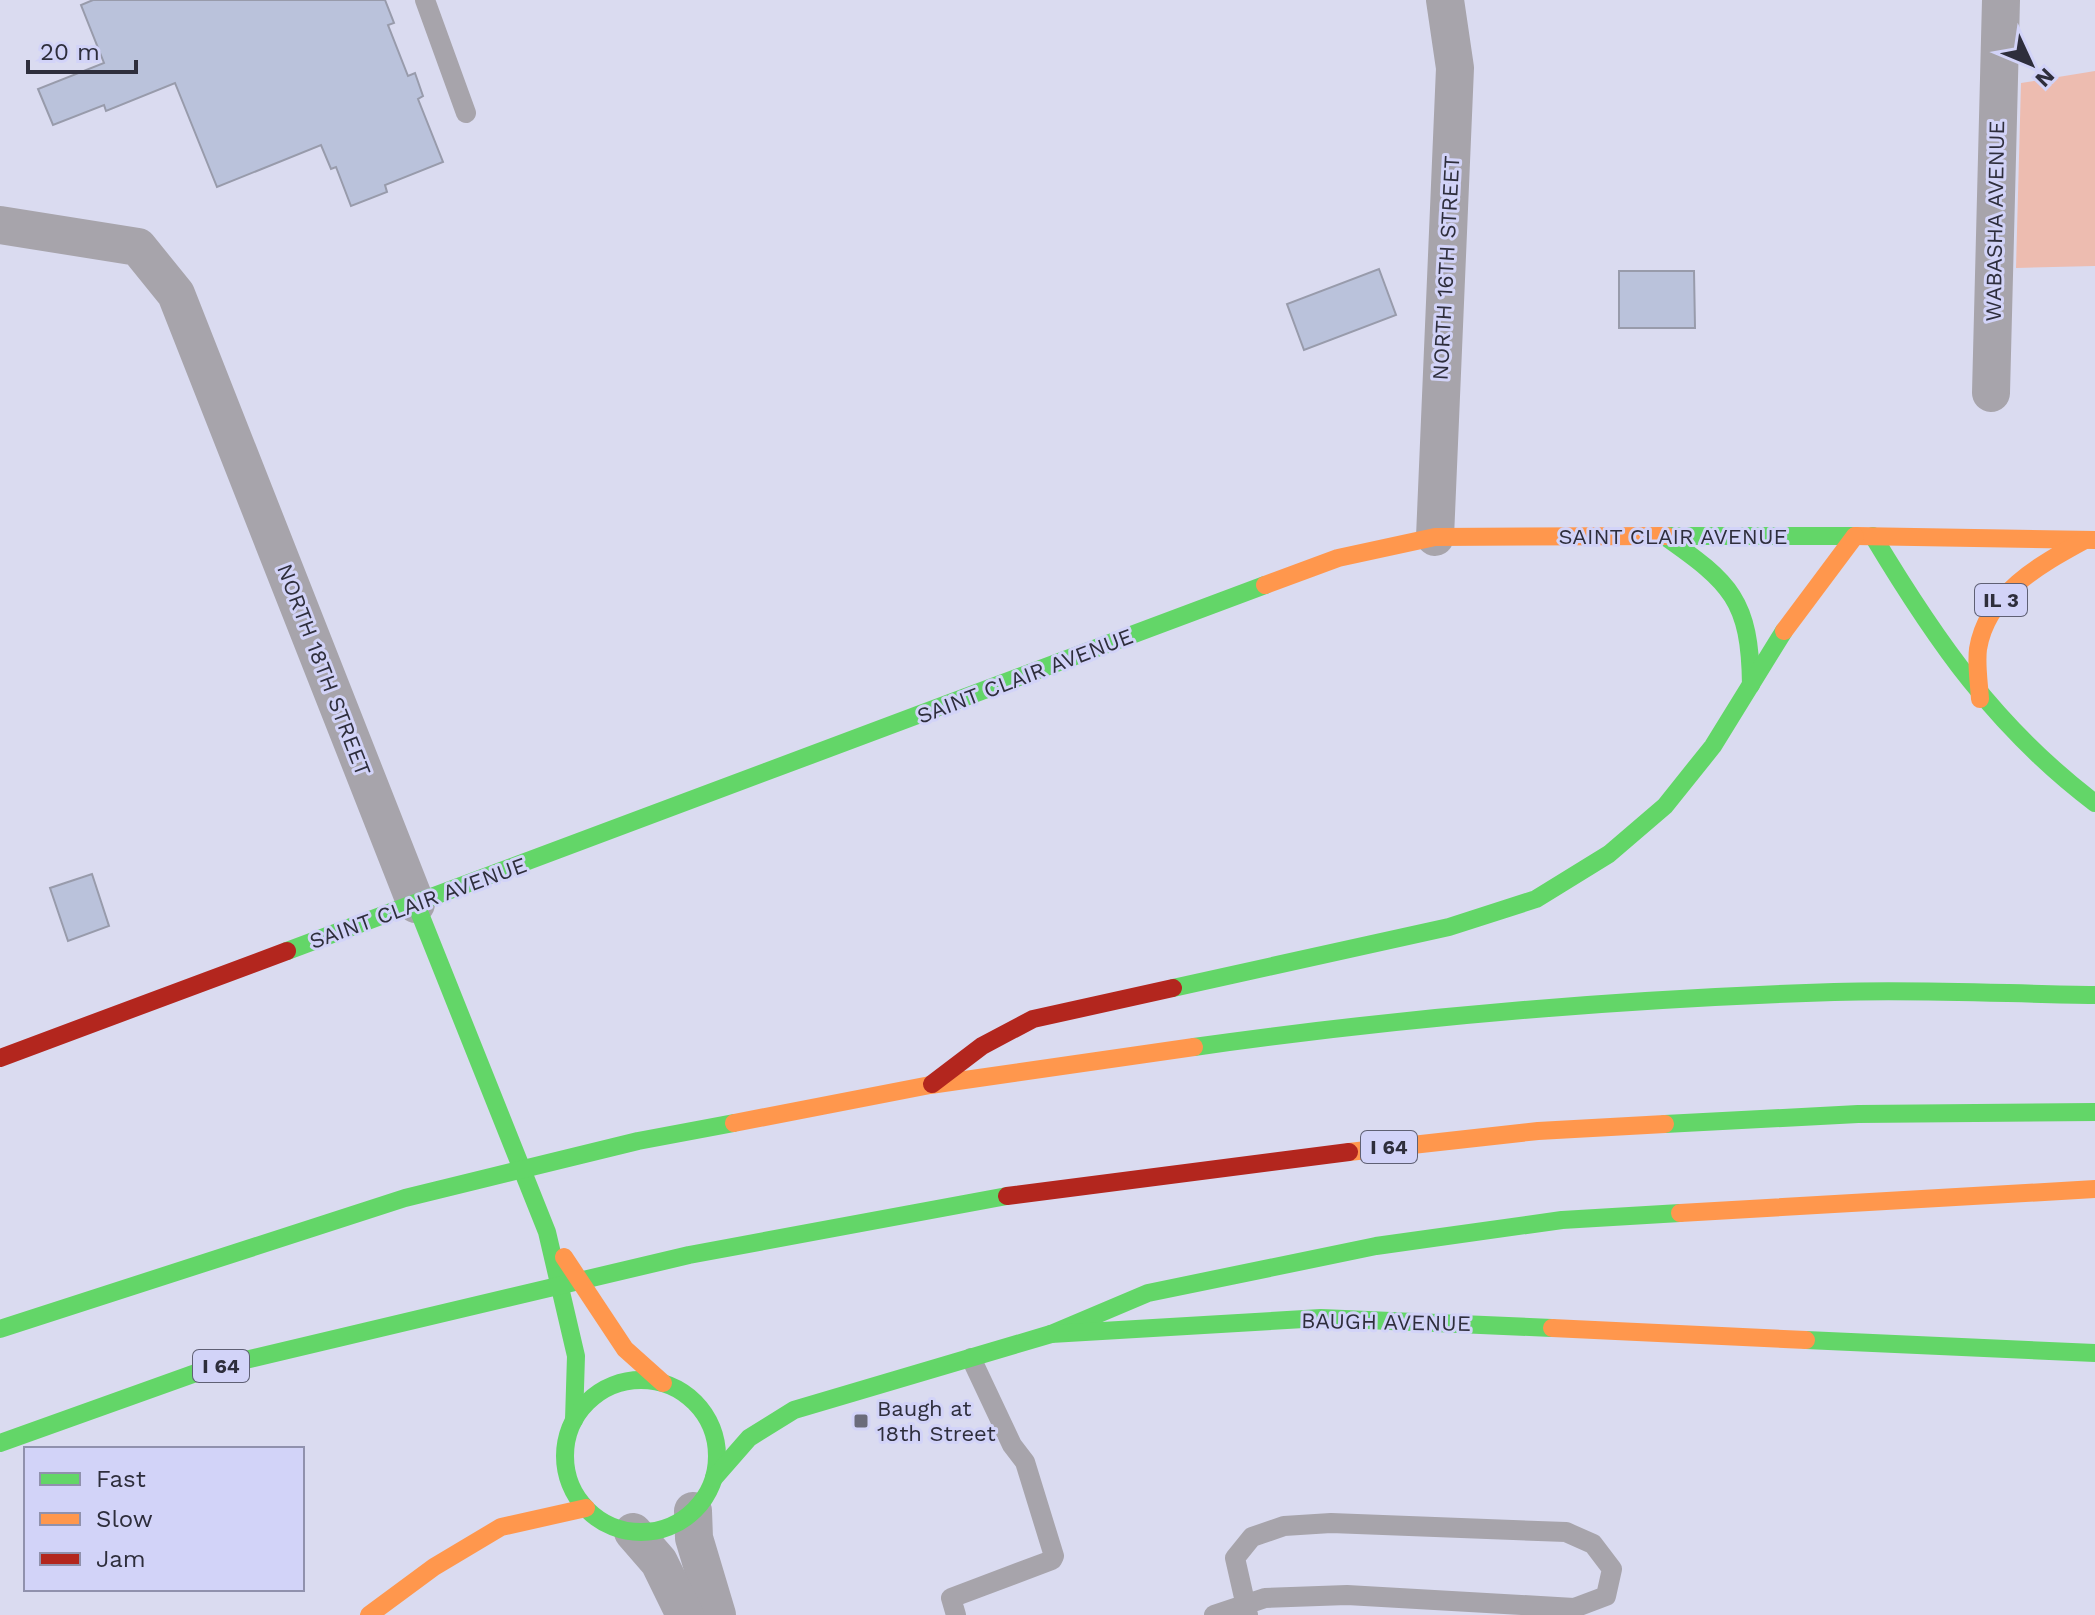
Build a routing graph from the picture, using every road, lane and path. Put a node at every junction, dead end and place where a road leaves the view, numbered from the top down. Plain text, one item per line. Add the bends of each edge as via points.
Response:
1 (425, 0) edge
2 (1445, 0) edge
3 (2001, 0) edge
4 (466, 113) dead end
5 (0, 225) edge
6 (1991, 393) dead end
7 (1664, 536) junction
8 (1864, 536) junction
9 (1435, 537) junction
10 (2090, 540) edge
11 (1751, 685) junction
12 (1980, 699) junction
13 (2095, 803) edge
14 (416, 904) junction
15 (2095, 995) edge
16 (0, 1058) edge
17 (930, 1085) junction
18 (2095, 1112) edge
19 (2095, 1189) edge
20 (547, 1232) junction
21 (0, 1329) edge
22 (1051, 1334) junction
23 (2095, 1353) edge
24 (971, 1358) junction
25 (663, 1383) junction
26 (574, 1420) junction
27 (0, 1443) edge
28 (714, 1478) junction
29 (586, 1508) junction
30 (693, 1511) junction
31 (633, 1532) junction
32 (1246, 1610) edge
33 (369, 1615) edge
34 (685, 1615) edge
35 (717, 1615) edge
36 (956, 1615) edge
37 (1214, 1615) edge

1 - 4 lane
2 - 9 street, NORTH 16TH STREET via 1455,68
3 - 6 street, WABASHA AVENUE
5 - 14 street, NORTH 18TH STREET via 138,247 176,294
7 - 8 main road, SAINT CLAIR AVENUE
7 - 9 main road, SAINT CLAIR AVENUE
7 - 11 main road via 1712,569 1739,598 1752,645
8 - 10 main road, SAINT CLAIR AVENUE
8 - 11 main road via 1792,619
8 - 12 main road
9 - 14 main road, SAINT CLAIR AVENUE via 1338,558
10 - 12 main road, IL 3 via 2030,570 1994,609 1979,645
11 - 17 main road via 1713,746 1665,806 1609,854 1536,899 1449,927 1033,1019 982,1046
12 - 13 main road via 2048,770
14 - 16 main road, SAINT CLAIR AVENUE
14 - 20 main road, NORTH 18TH STREET
15 - 17 main road via 1836,992 1536,1010 1349,1025
17 - 21 main road via 638,1141 405,1198
18 - 27 main road, I 64 via 1858,1114 1538,1131 1009,1196 689,1255 207,1369
19 - 22 main road via 1531,1224 1376,1246 1148,1293
20 - 25 main road, NORTH 18TH STREET via 625,1349
20 - 26 main road, NORTH 18TH STREET via 576,1356
22 - 23 main road, BAUGH AVENUE via 1321,1318
22 - 24 main road, BAUGH AVENUE
24 - 28 main road, BAUGH AVENUE via 794,1410 749,1438
24 - 36 lane via 1025,1462 1054,1556 951,1598
25 - 26 main road via 634,1381 606,1389
25 - 28 main road via 697,1404 708,1420 716,1439
26 - 29 main road via 565,1454 567,1473
28 - 30 main road
29 - 31 main road via 601,1521
29 - 33 main road via 501,1527
30 - 31 main road via 658,1530
30 - 35 street via 694,1538
31 - 34 street via 659,1562
32 - 32 lane via 1265,1598 1347,1595 1574,1608 1606,1596 1612,1569 1593,1544 1566,1532 1284,1526 1252,1537 1235,1558
32 - 37 lane

